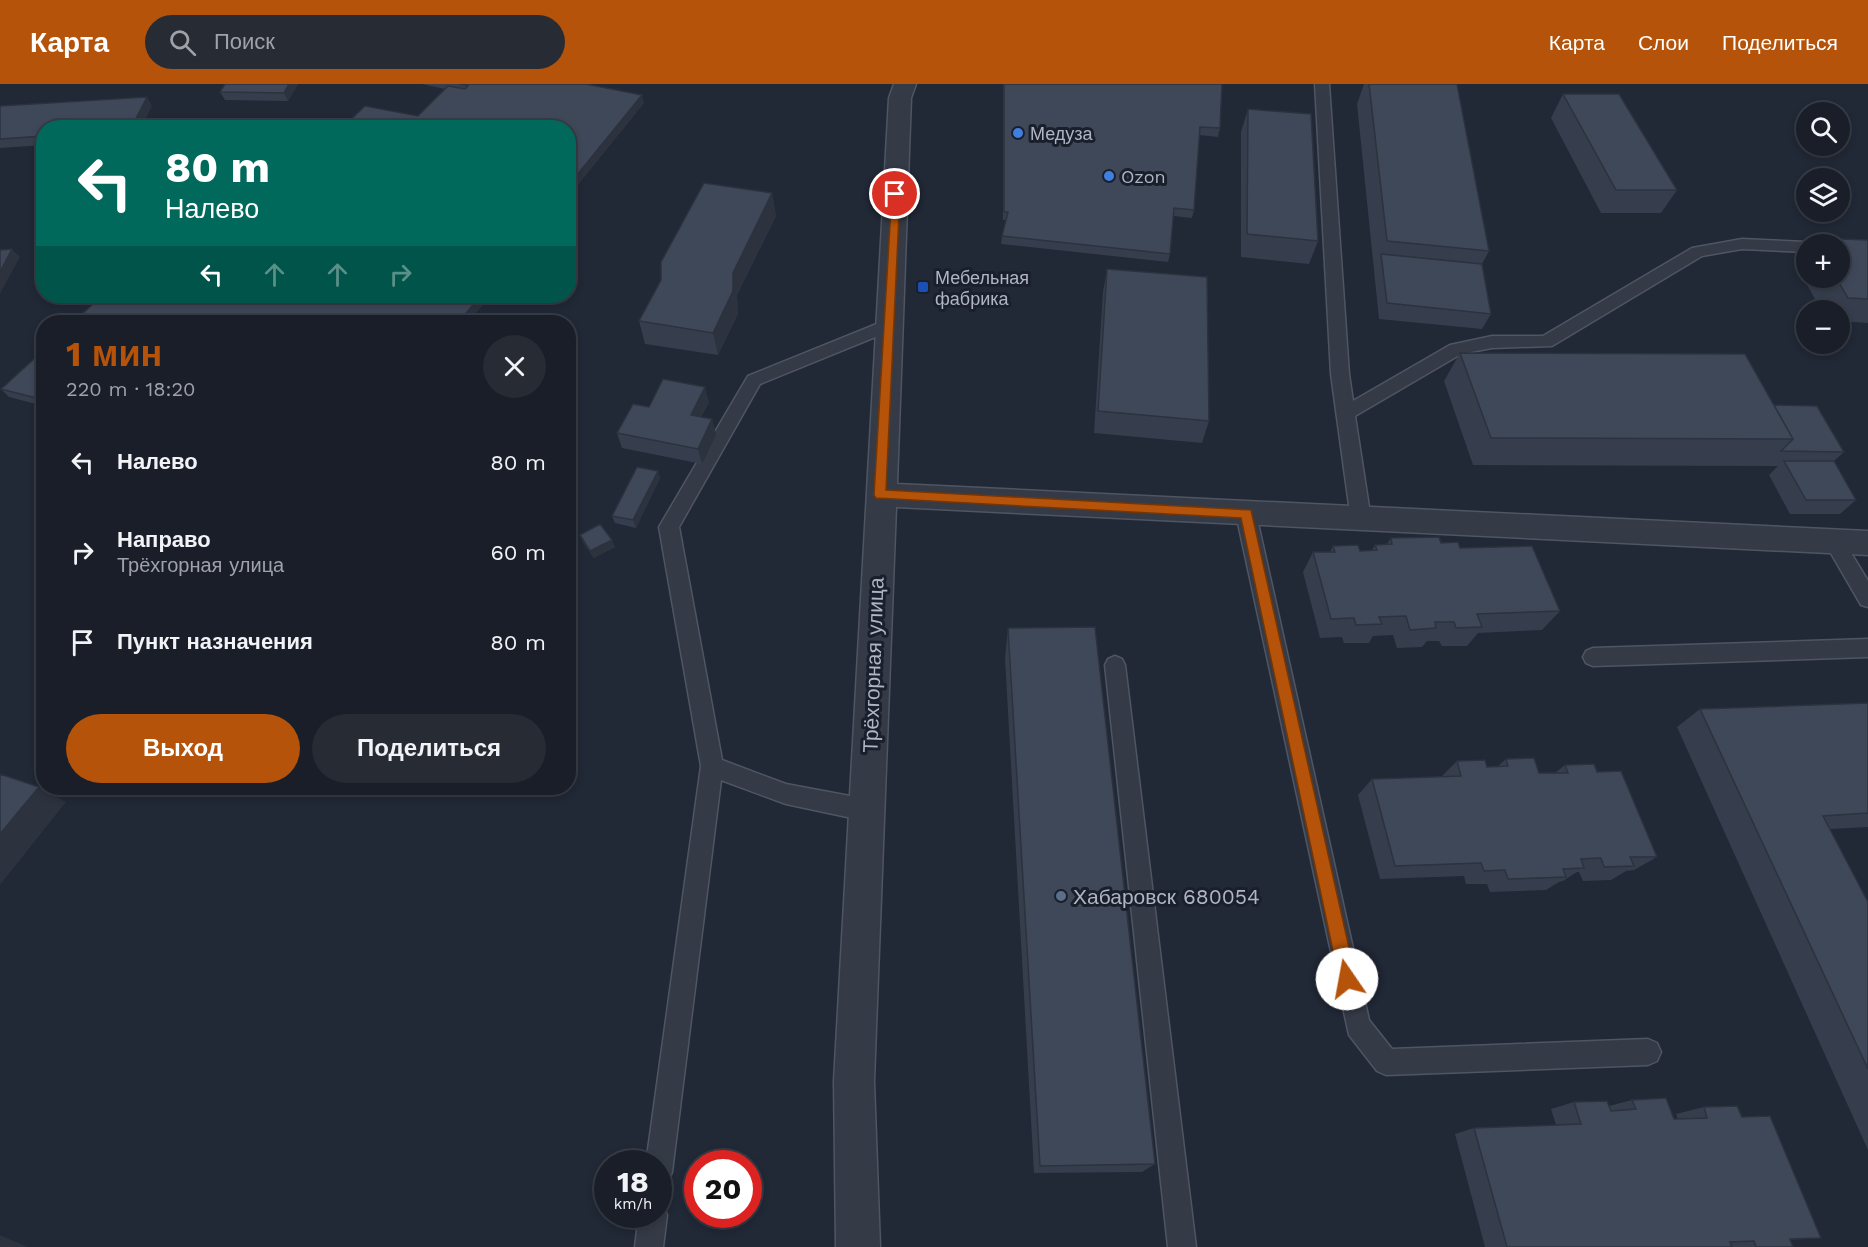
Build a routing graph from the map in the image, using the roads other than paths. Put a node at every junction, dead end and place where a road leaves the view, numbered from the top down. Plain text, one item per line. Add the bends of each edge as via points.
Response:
1 (905, 84) edge
2 (1322, 84) edge
3 (1796, 247) edge
4 (889, 325) junction
5 (1346, 413) junction
6 (880, 495) junction
7 (1246, 514) junction
8 (1361, 520) junction
9 (1835, 543) junction
10 (1868, 543) edge
11 (1868, 599) edge
12 (1868, 648) edge
13 (1593, 657) dead end
14 (1115, 665) dead end
15 (712, 766) junction
16 (866, 810) junction
17 (1648, 1052) dead end
18 (661, 1150) edge
19 (651, 1228) edge
20 (649, 1247) edge
21 (858, 1247) edge
22 (1182, 1247) edge

1 - 4 street, Трёхгорная улица via 900,98
2 - 5 lane via 1340,374
3 - 5 lane via 1742,244 1698,252 1546,342 1492,342 1456,349
4 - 6 street, Трёхгорная улица
4 - 15 lane via 754,380 669,527
5 - 8 lane
6 - 7 street
6 - 16 street, Трёхгорная улица
7 - 8 street
7 - 17 lane via 1358,1026 1386,1062
8 - 9 street
9 - 10 street
9 - 11 lane
12 - 13 lane
14 - 22 lane
15 - 16 lane via 786,794
15 - 18 lane
16 - 21 street, Трёхгорная улица via 855,1081
19 - 20 lane

